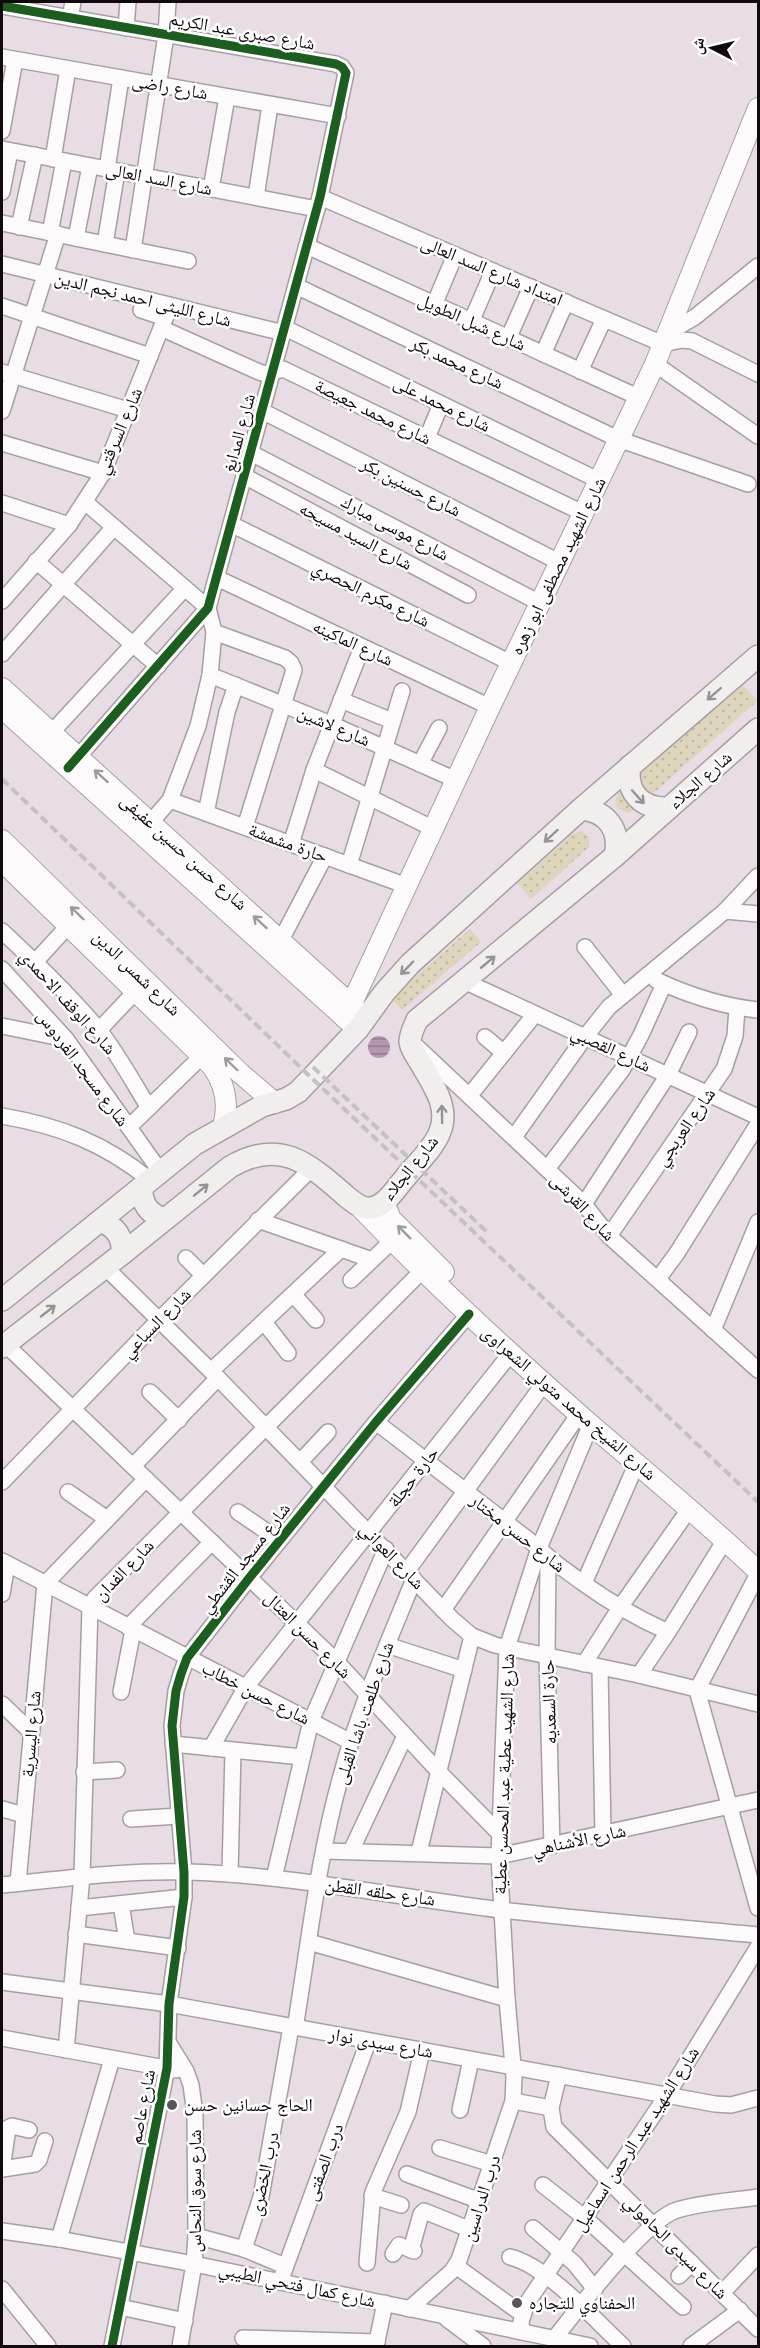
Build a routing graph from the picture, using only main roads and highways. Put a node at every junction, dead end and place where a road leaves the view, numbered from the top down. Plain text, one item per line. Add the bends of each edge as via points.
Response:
1 (759, 656) edge
2 (759, 729) edge
3 (630, 766) junction
4 (668, 808) junction
5 (581, 809) junction
6 (615, 856) junction
7 (151, 1180) junction
8 (165, 1219) junction
9 (100, 1221) junction
10 (122, 1254) junction
11 (2, 1300) edge
12 (3, 1345) edge

1 -> 3 main road
2 - 4 main road, شارع الجلاء
3 -> 4 main road via 630,788 636,797 645,805
3 - 5 main road
4 - 6 main road, شارع الجلاء
5 - 6 main road via 600,813 613,827
5 -> 7 main road via 355,1017 298,1092 262,1106 195,1144
8 -> 6 main road, شارع الجلاء via 230,1167 266,1154 284,1155 313,1167 358,1205 371,1208 384,1202 434,1143 442,1124 438,1093 410,1041 422,1015
7 - 8 main road via 143,1200 149,1211
7 - 9 main road
8 - 10 main road, شارع الجلاء
9 - 10 main road via 119,1235
9 - 11 main road
12 -> 10 main road, شارع الجلاء

